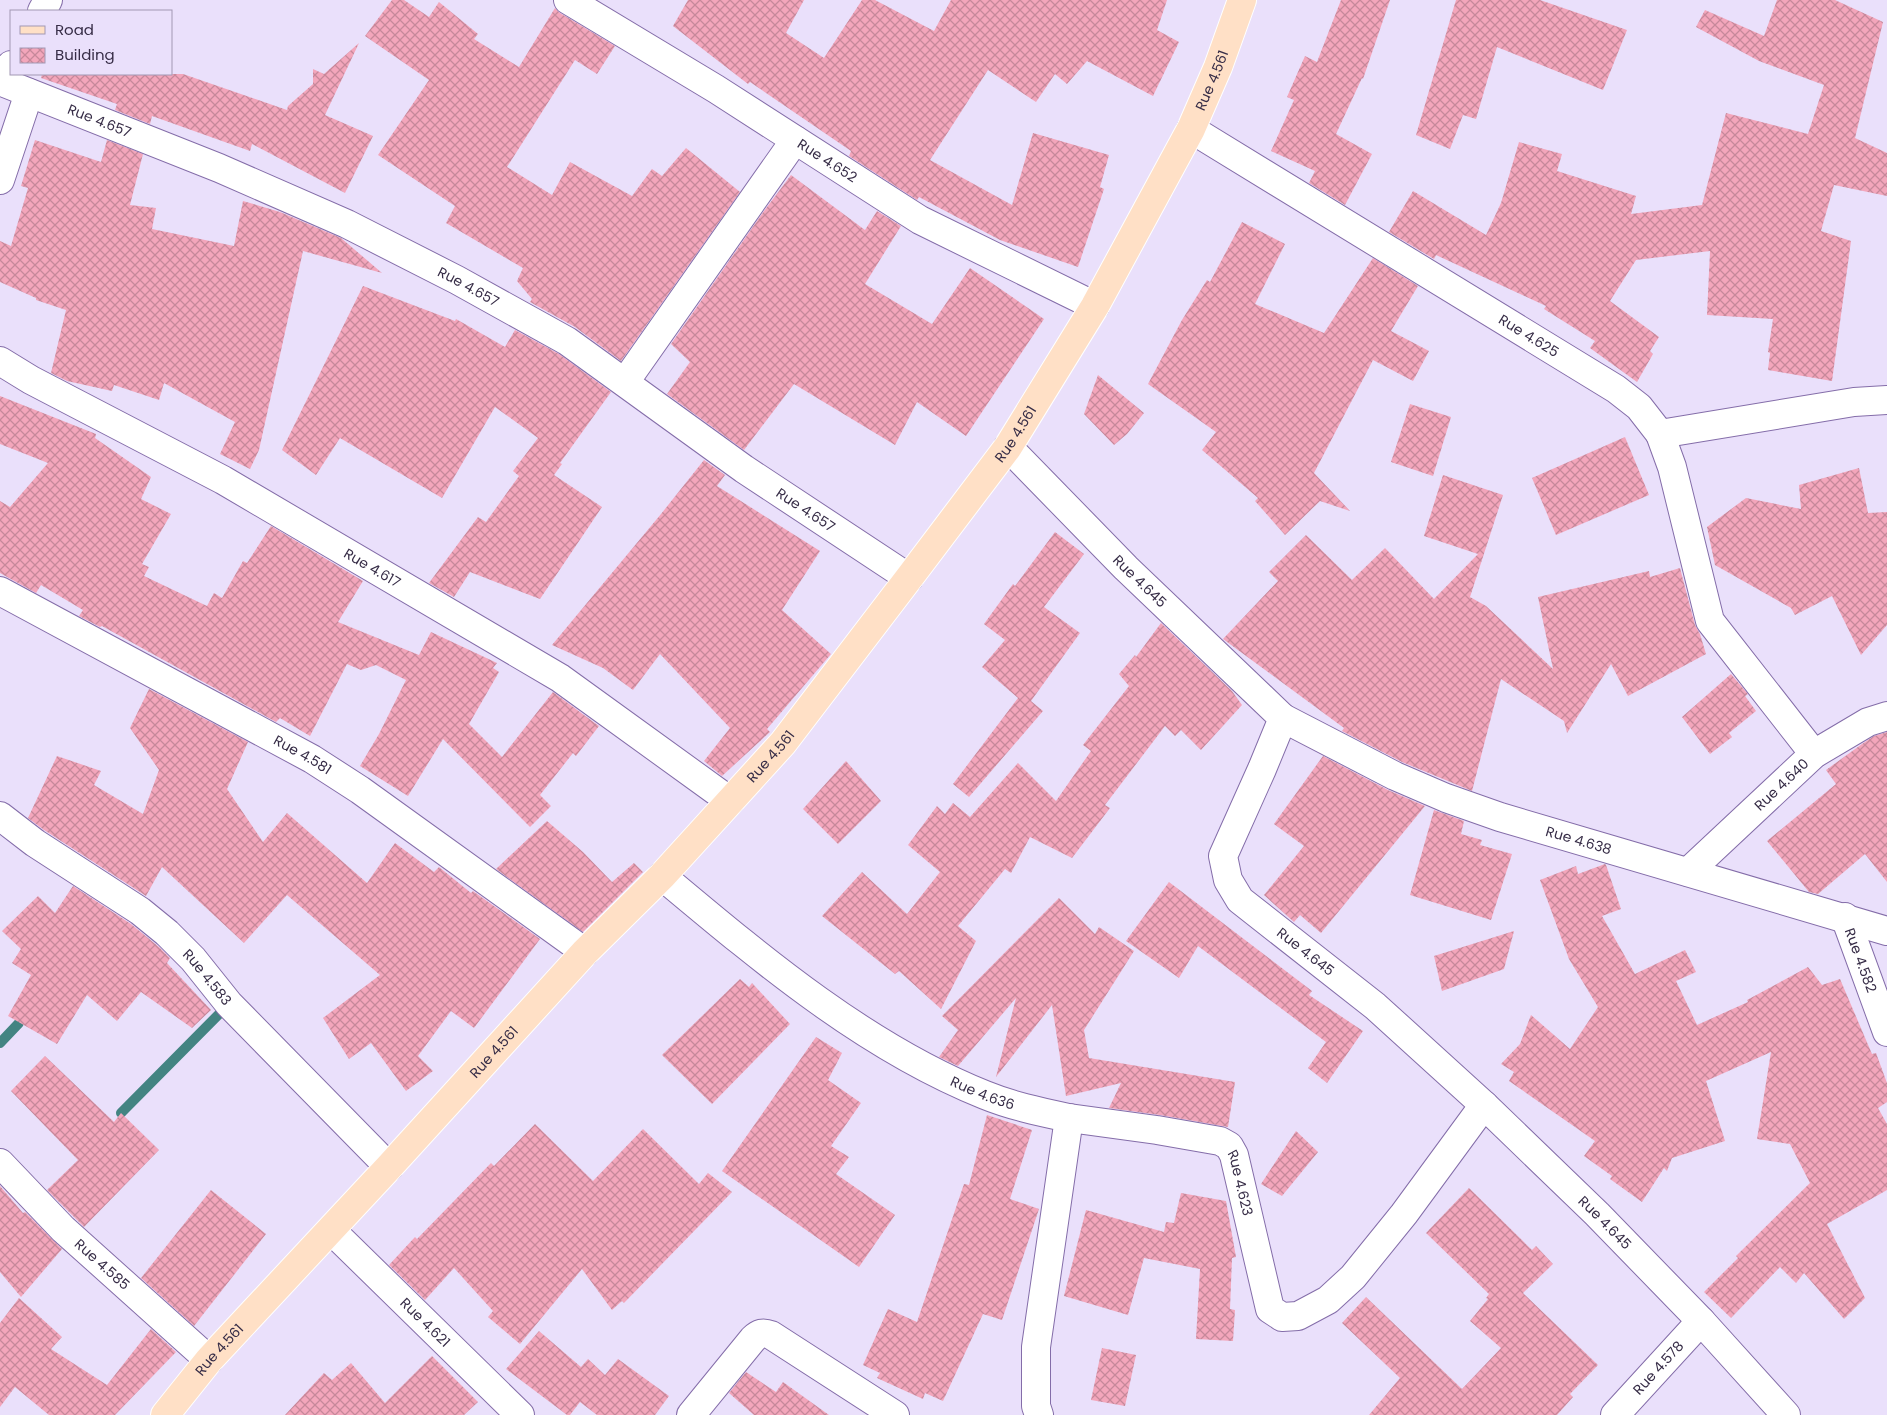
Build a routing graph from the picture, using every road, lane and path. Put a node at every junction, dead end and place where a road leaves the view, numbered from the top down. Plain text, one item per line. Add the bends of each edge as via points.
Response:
1 (568, 0) edge
2 (1242, 0) edge
3 (4, 76) edge
4 (29, 93) junction
5 (1191, 129) junction
6 (795, 140) junction
7 (0, 180) edge
8 (1095, 306) junction
9 (0, 361) edge
10 (626, 382) junction
11 (1887, 400) edge
12 (1660, 434) junction
13 (1008, 447) junction
14 (909, 578) junction
15 (0, 591) edge
16 (1887, 716) edge
17 (1283, 718) junction
18 (1814, 754) junction
19 (730, 801) junction
20 (0, 816) edge
21 (1688, 872) junction
22 (662, 876) junction
23 (1845, 917) junction
24 (1887, 931) edge
25 (585, 952) junction
26 (1887, 1032) edge
27 (1484, 1105) junction
28 (1069, 1118) junction
29 (0, 1163) edge
30 (389, 1167) junction
31 (330, 1230) junction
32 (1701, 1321) junction
33 (209, 1360) junction
34 (164, 1415) edge
35 (520, 1415) edge
36 (691, 1415) edge
37 (895, 1415) edge
38 (1038, 1415) edge
39 (1615, 1415) edge
40 (1786, 1415) edge

1 - 6 street, Rue 4.652
2 - 5 main road, Rue 4.561
3 - 4 street, Rue 4.657
4 - 7 street
4 - 10 street, Rue 4.657 via 219,168 347,224 567,341
5 - 8 main road, Rue 4.561
5 - 12 street, Rue 4.625 via 1616,389 1639,407
6 - 8 street, Rue 4.652 via 920,220
6 - 10 street
8 - 13 main road, Rue 4.561
9 - 19 street, Rue 4.617 via 223,480 560,678
10 - 14 street, Rue 4.657 via 744,469
11 - 12 street via 1854,402
12 - 18 street via 1672,467 1710,622
13 - 14 main road, Rue 4.561
13 - 17 street, Rue 4.645 via 1126,568
14 - 19 main road, Rue 4.561 via 783,743
15 - 25 street, Rue 4.581 via 312,759
16 - 18 street, Rue 4.640 via 1868,722
17 - 21 street, Rue 4.638 via 1395,776 1446,798
17 - 27 street, Rue 4.645 via 1223,856 1228,880 1240,900 1374,1006
18 - 21 street, Rue 4.640
19 - 22 main road, Rue 4.561
20 - 30 street, Rue 4.583 via 35,843 140,911 167,933 229,1004
21 - 23 street, Rue 4.638
22 - 25 main road, Rue 4.561
22 - 28 street, Rue 4.636 via 794,981 898,1053 985,1095
23 - 24 street, Rue 4.638
23 - 26 street, Rue 4.582
25 - 30 main road, Rue 4.561
27 - 28 street, Rue 4.623 via 1353,1277 1328,1300 1298,1316 1282,1317 1270,1309 1234,1155 1229,1146 1220,1141
27 - 32 street, Rue 4.645
28 - 38 street via 1036,1347
29 - 33 street, Rue 4.585 via 63,1229
30 - 31 main road, Rue 4.561
31 - 33 main road, Rue 4.561
31 - 35 street, Rue 4.621
32 - 39 street, Rue 4.578
32 - 40 street, Rue 4.645
33 - 34 main road, Rue 4.561
36 - 37 street via 753,1339 765,1333

